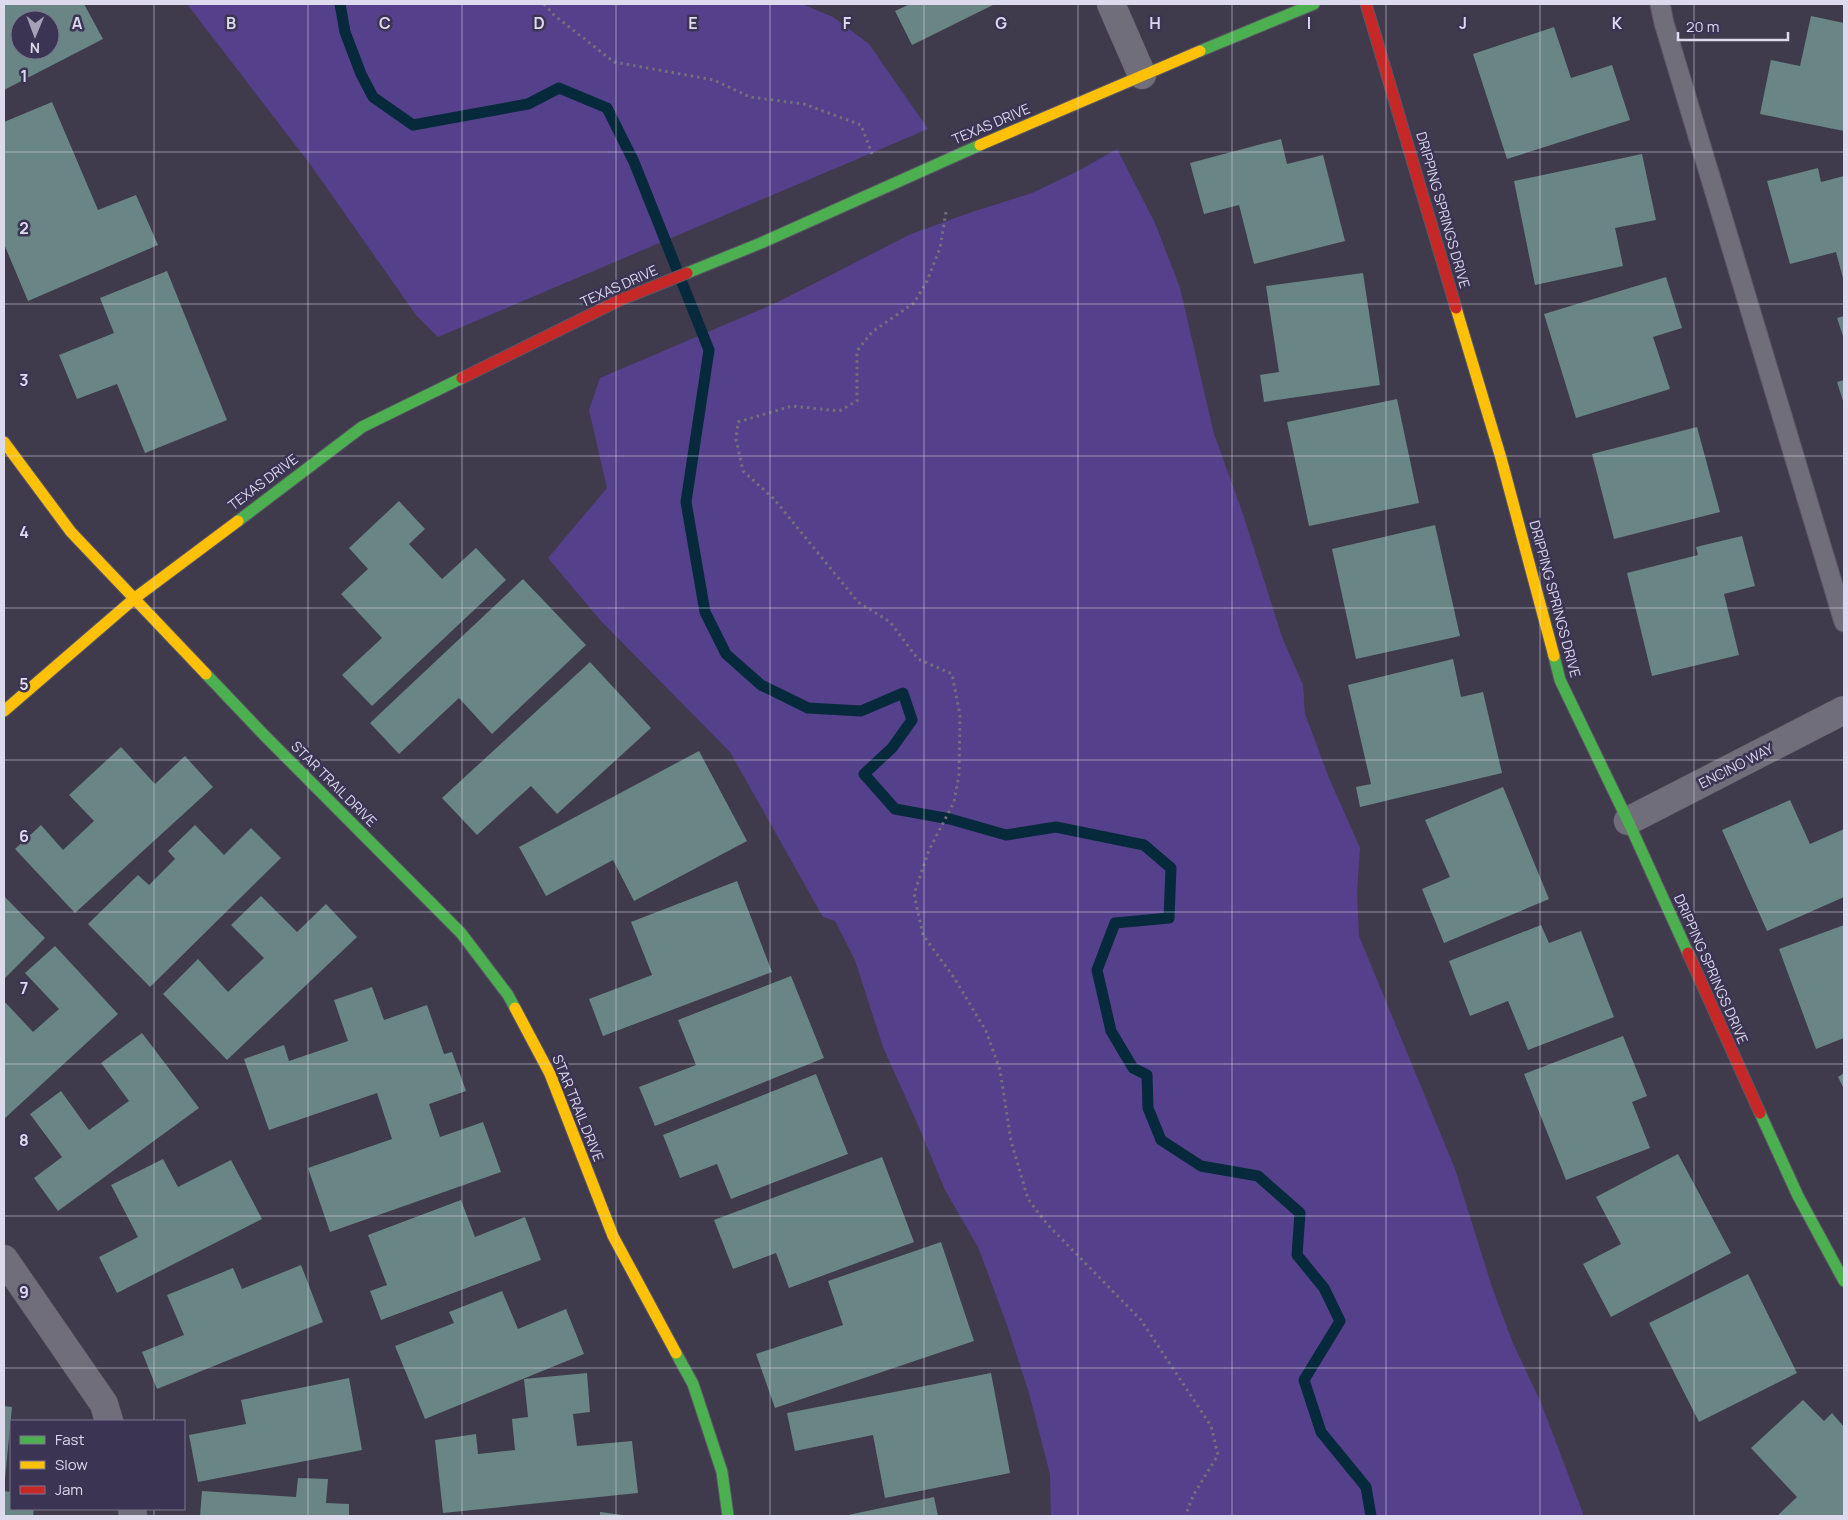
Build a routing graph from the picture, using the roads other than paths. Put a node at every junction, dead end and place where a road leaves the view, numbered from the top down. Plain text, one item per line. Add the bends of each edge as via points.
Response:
1 (1111, 4) edge
2 (1314, 4) edge
3 (1366, 4) edge
4 (1660, 4) edge
5 (1142, 75) junction
6 (4, 442) edge
7 (135, 598) junction
8 (1844, 622) edge
9 (4, 710) edge
10 (1844, 710) edge
11 (1628, 821) junction
12 (4, 1260) edge
13 (1844, 1281) edge
14 (109, 1420) edge
15 (728, 1516) edge

1 - 5 street
2 - 5 street, TEXAS DRIVE
3 - 11 street, DRIPPING SPRINGS DRIVE via 1501,458 1560,680
4 - 8 lane
5 - 7 street, TEXAS DRIVE via 761,243 620,300 362,427
6 - 7 street, STAR TRAIL DRIVE via 71,532
7 - 9 street, TEXAS DRIVE
7 - 15 street, STAR TRAIL DRIVE via 264,735 461,933 508,995 550,1074 612,1236 693,1384 722,1472
10 - 11 street, ENCINO WAY
11 - 13 street, DRIPPING SPRINGS DRIVE via 1798,1196
12 - 14 street via 104,1404

